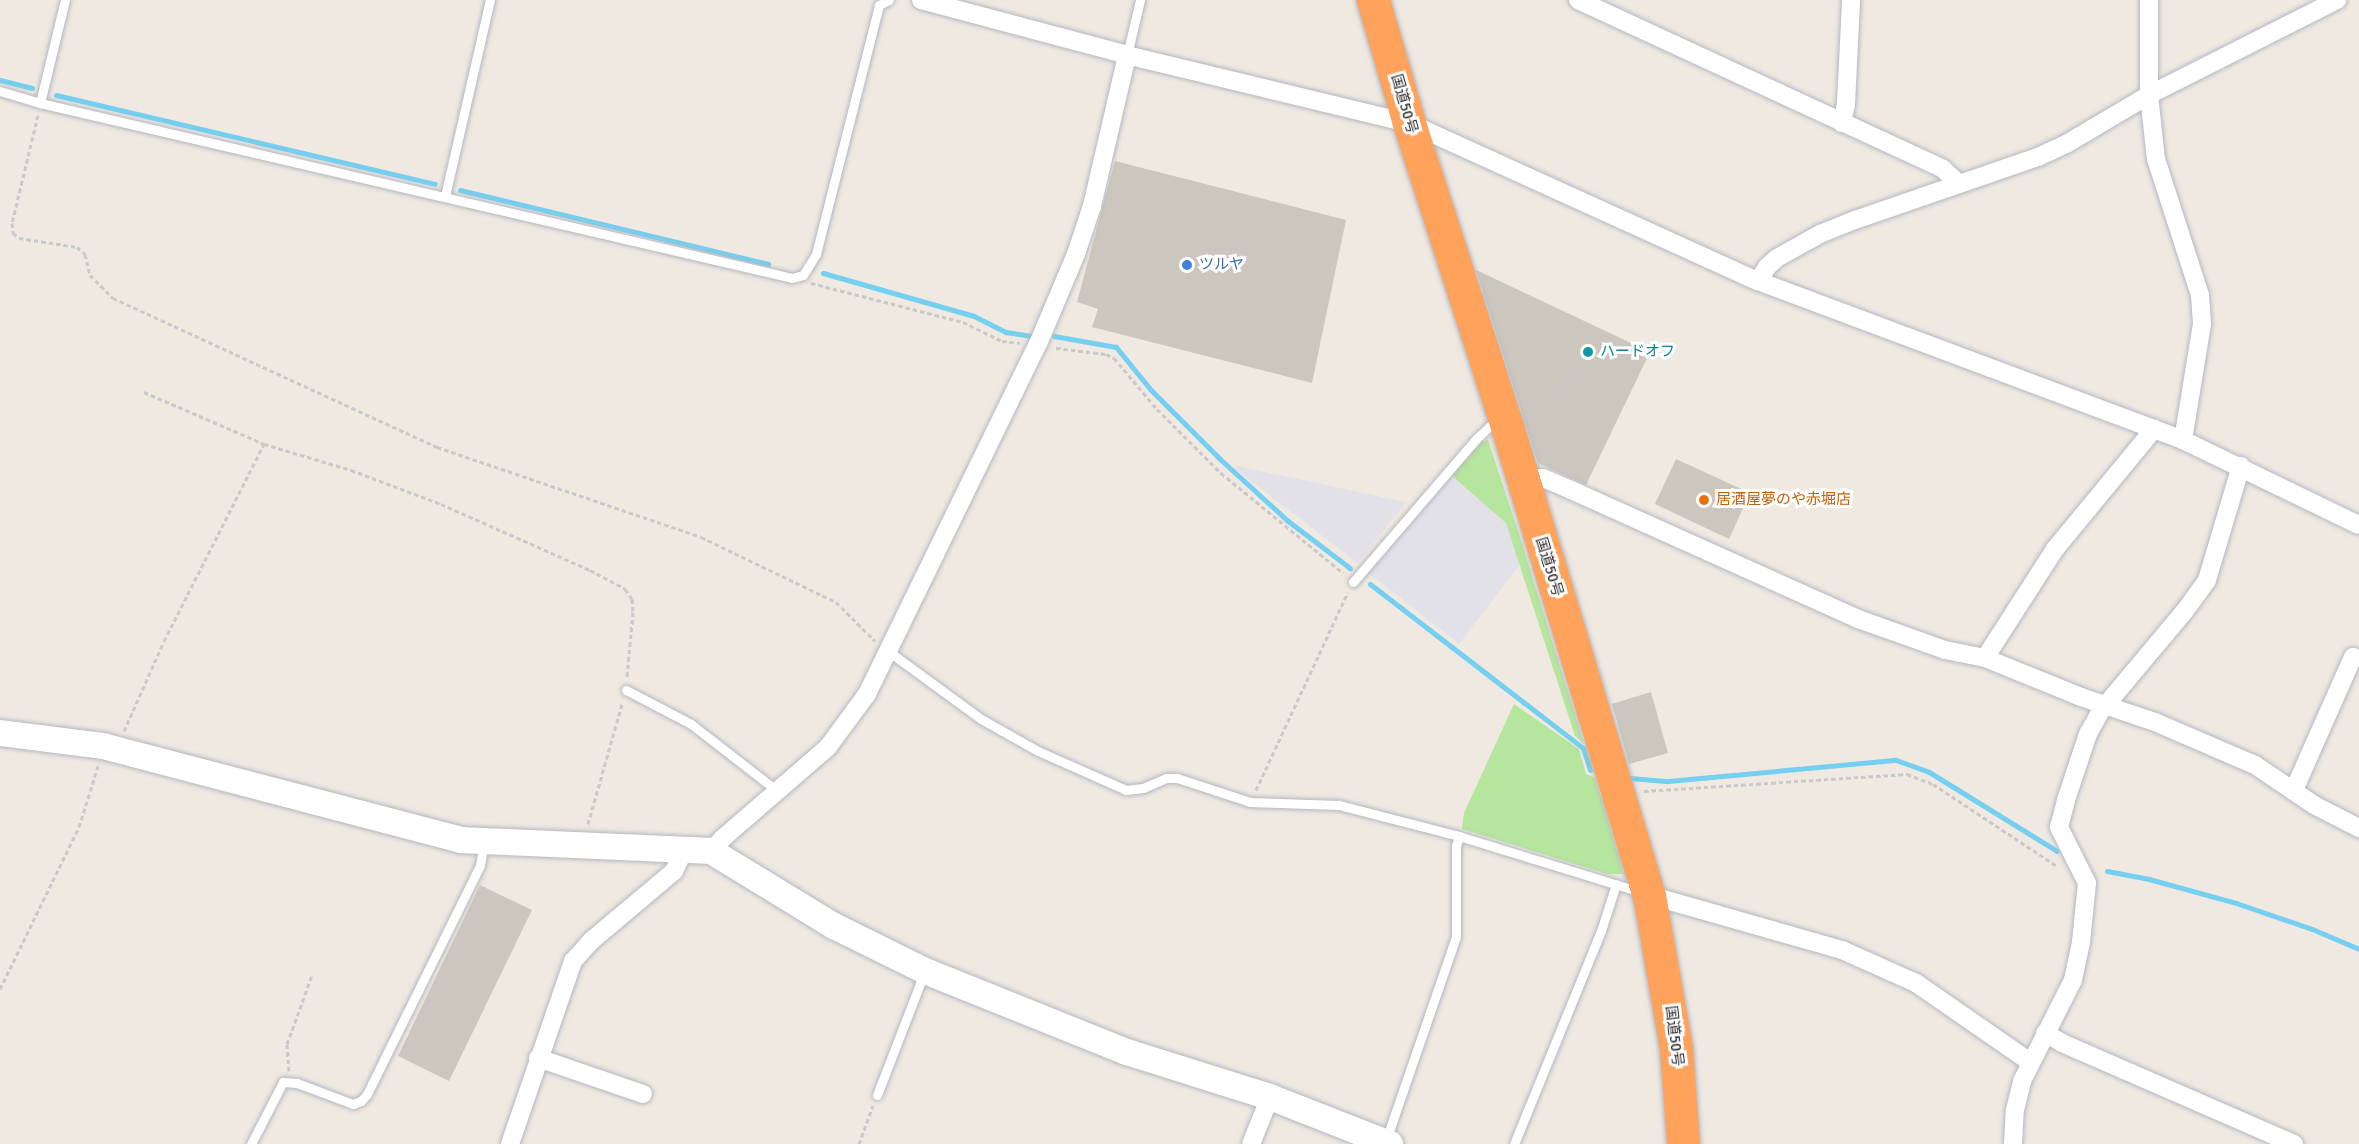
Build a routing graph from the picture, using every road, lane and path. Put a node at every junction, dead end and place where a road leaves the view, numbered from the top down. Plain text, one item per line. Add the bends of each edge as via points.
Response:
1 (65, 0) edge
2 (490, 0) edge
3 (889, 0) edge
4 (921, 0) edge
5 (1140, 0) edge
6 (1373, 0) edge
7 (1578, 0) edge
8 (1851, 0) edge
9 (2149, 0) edge
10 (2337, 0) edge
11 (1127, 55) junction
12 (0, 90) edge
13 (2149, 95) junction
14 (40, 103) junction
15 (1409, 123) junction
16 (1842, 123) junction
17 (1958, 183) junction
18 (445, 196) junction
19 (792, 278) junction
20 (1758, 281) junction
21 (1038, 344) junction
22 (1571, 369) dead end
23 (144, 392) dead end
24 (1558, 398) dead end
25 (1507, 426) junction
26 (2154, 429) junction
27 (2183, 440) junction
28 (264, 444) junction
29 (2241, 466) junction
30 (1523, 480) junction
31 (2359, 525) edge
32 (1353, 582) junction
33 (888, 651) junction
34 (2353, 657) dead end
35 (1985, 658) junction
36 (626, 690) junction
37 (2106, 705) junction
38 (0, 733) edge
39 (111, 748) junction
40 (776, 790) junction
41 (2292, 790) junction
42 (1618, 792) junction
43 (1250, 802) junction
44 (2359, 828) edge
45 (1459, 836) junction
46 (484, 843) junction
47 (583, 845) junction
48 (685, 848) junction
49 (711, 851) junction
50 (2079, 864) junction
51 (1616, 884) junction
52 (1649, 895) junction
53 (925, 971) junction
54 (312, 975) dead end
55 (0, 989) edge
56 (2045, 1033) junction
57 (538, 1058) junction
58 (2030, 1062) junction
59 (290, 1081) junction
60 (643, 1094) dead end
61 (877, 1095) joint
62 (1270, 1097) junction
63 (1388, 1143) edge
64 (251, 1144) edge
65 (510, 1144) edge
66 (859, 1144) edge
67 (1251, 1144) edge
68 (1514, 1144) edge
69 (1683, 1144) edge
70 (2013, 1144) edge
71 (2294, 1144) edge

1 - 14 lane
2 - 18 lane
3 - 19 lane via 879,5 816,254 803,275
4 - 11 street
5 - 11 lane
6 - 15 highway, 国道50号
7 - 16 street
8 - 16 street
9 - 13 street
10 - 13 street
11 - 15 street
11 - 21 street via 1092,206
12 - 14 lane
13 - 17 street via 2068,143
13 - 27 street via 2156,159 2200,295 2200,333
14 - 18 lane
14 - 33 path via 12,223 19,238 77,247 85,254 90,275 114,298 437,447 701,537 817,591 836,602
15 - 20 street
15 - 25 highway, 国道50号
16 - 17 street via 1943,169
17 - 20 street via 1811,239 1777,258
18 - 19 lane
19 - 21 path via 963,322 1002,341
20 - 26 street
21 - 32 path via 1114,358 1157,409 1221,473
21 - 33 street
22 - 24 path
23 - 28 path
25 - 30 highway, 国道50号
25 - 32 lane via 1490,426 1476,439
26 - 27 street
26 - 35 street via 2055,549
27 - 29 street
28 - 36 path via 351,470 441,504 625,589 632,599 633,612
28 - 39 path
29 - 31 street
29 - 37 street via 2207,580
30 - 35 street via 1543,478 1858,619 1945,650
30 - 42 highway, 国道50号
32 - 43 path
33 - 40 street via 867,694 828,747
33 - 43 lane via 981,719 1080,771 1126,790 1177,778
34 - 41 street
35 - 37 street
36 - 40 lane via 692,724
36 - 47 path
37 - 41 street via 2255,765
37 - 50 street via 2088,734 2059,822
38 - 39 street
39 - 46 street
39 - 55 path via 79,827
40 - 49 street
41 - 44 street
42 - 50 path via 1907,774 1933,784 2067,871
42 - 52 highway, 国道50号
43 - 45 lane via 1339,805
45 - 51 lane
45 - 63 lane via 1456,937
46 - 47 street
46 - 59 lane via 480,865 367,1094 353,1104
47 - 48 street
48 - 49 street
48 - 57 street via 674,871 573,961
49 - 53 street via 834,926
50 - 56 street via 2087,891 2077,964 2063,1002
51 - 52 lane
51 - 68 lane via 1601,931
52 - 58 street via 1842,950 1916,983
52 - 69 highway, 国道50号 via 1675,1039
53 - 61 lane
53 - 62 street via 1127,1052
54 - 59 path via 288,1044
56 - 58 street
56 - 71 street
57 - 60 street
57 - 65 street
58 - 70 street via 2017,1097
59 - 64 lane via 277,1089
61 - 66 path
62 - 63 street
62 - 67 street

